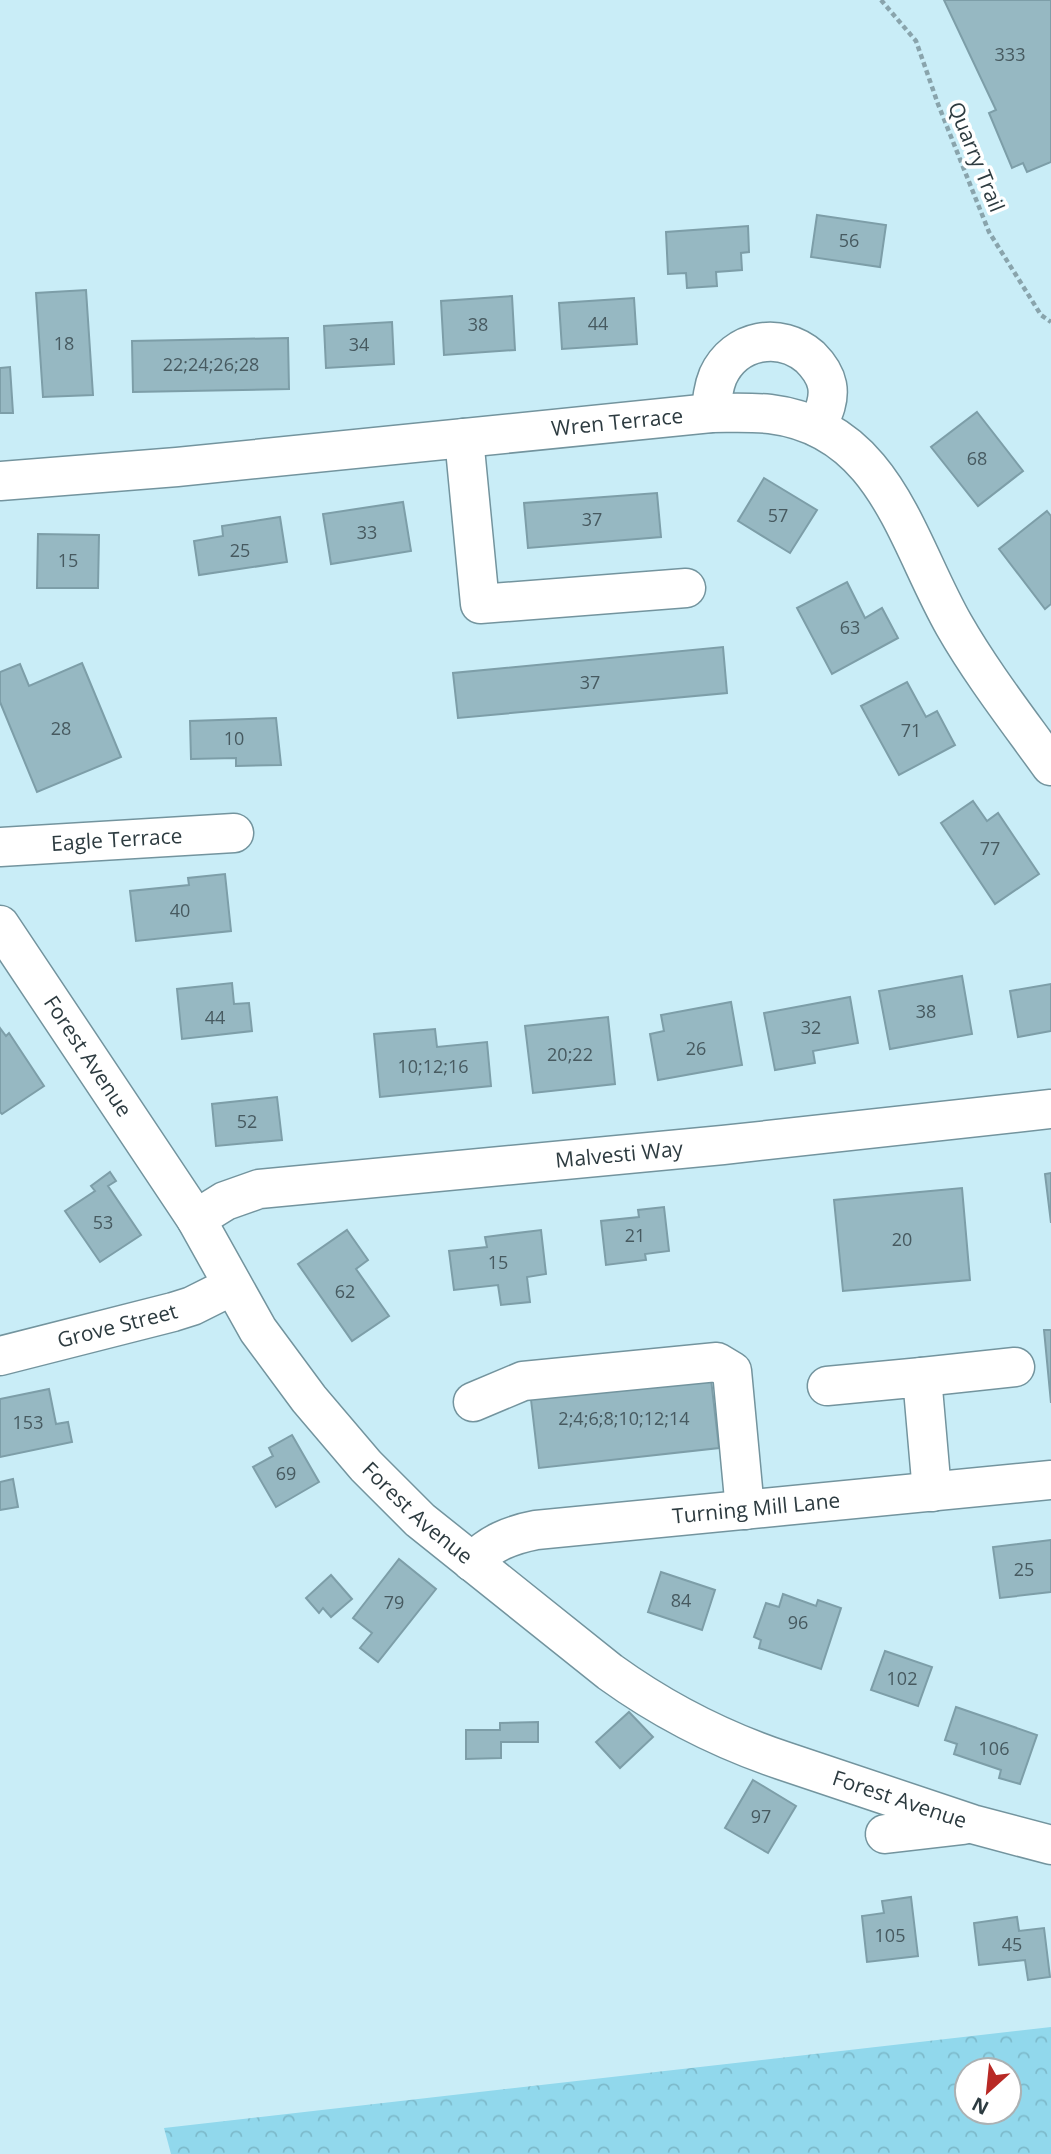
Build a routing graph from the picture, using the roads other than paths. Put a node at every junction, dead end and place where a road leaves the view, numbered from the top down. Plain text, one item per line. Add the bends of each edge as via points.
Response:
1 (711, 413) junction
2 (817, 427) junction
3 (464, 438) junction
4 (0, 481) edge
5 (686, 588) dead end
6 (1051, 766) edge
7 (234, 833) dead end
8 (0, 847) edge
9 (0, 925) edge
10 (1051, 1110) edge
11 (196, 1219) junction
12 (232, 1286) junction
13 (0, 1356) edge
14 (1015, 1367) dead end
15 (922, 1377) junction
16 (827, 1386) dead end
17 (473, 1402) dead end
18 (1051, 1480) edge
19 (932, 1492) junction
20 (745, 1510) junction
21 (472, 1562) junction
22 (972, 1824) junction
23 (885, 1835) dead end
24 (1051, 1845) edge

1 - 2 street, Wren Terrace via 771,414
1 - 2 street via 714,386 725,363 749,345 778,342 813,360 827,383
1 - 3 street, Wren Terrace
2 - 6 street, Wren Terrace via 856,453 886,490 953,623
3 - 4 street, Wren Terrace
3 - 5 street via 481,604
7 - 8 street, Eagle Terrace
9 - 11 street, Forest Avenue
10 - 11 street, Malvesti Way via 259,1189 225,1201
11 - 12 street, Forest Avenue
12 - 13 street, Grove Street via 173,1312
12 - 21 street, Forest Avenue via 272,1351 345,1441 420,1520
14 - 15 street
15 - 16 street
15 - 19 street
17 - 20 street via 523,1381 717,1362 732,1371
18 - 19 street, Turning Mill Lane
19 - 20 street, Turning Mill Lane
20 - 21 street, Turning Mill Lane via 521,1533 493,1544
21 - 22 street, Forest Avenue via 610,1672 696,1725 753,1751
22 - 23 street
22 - 24 street, Forest Avenue

